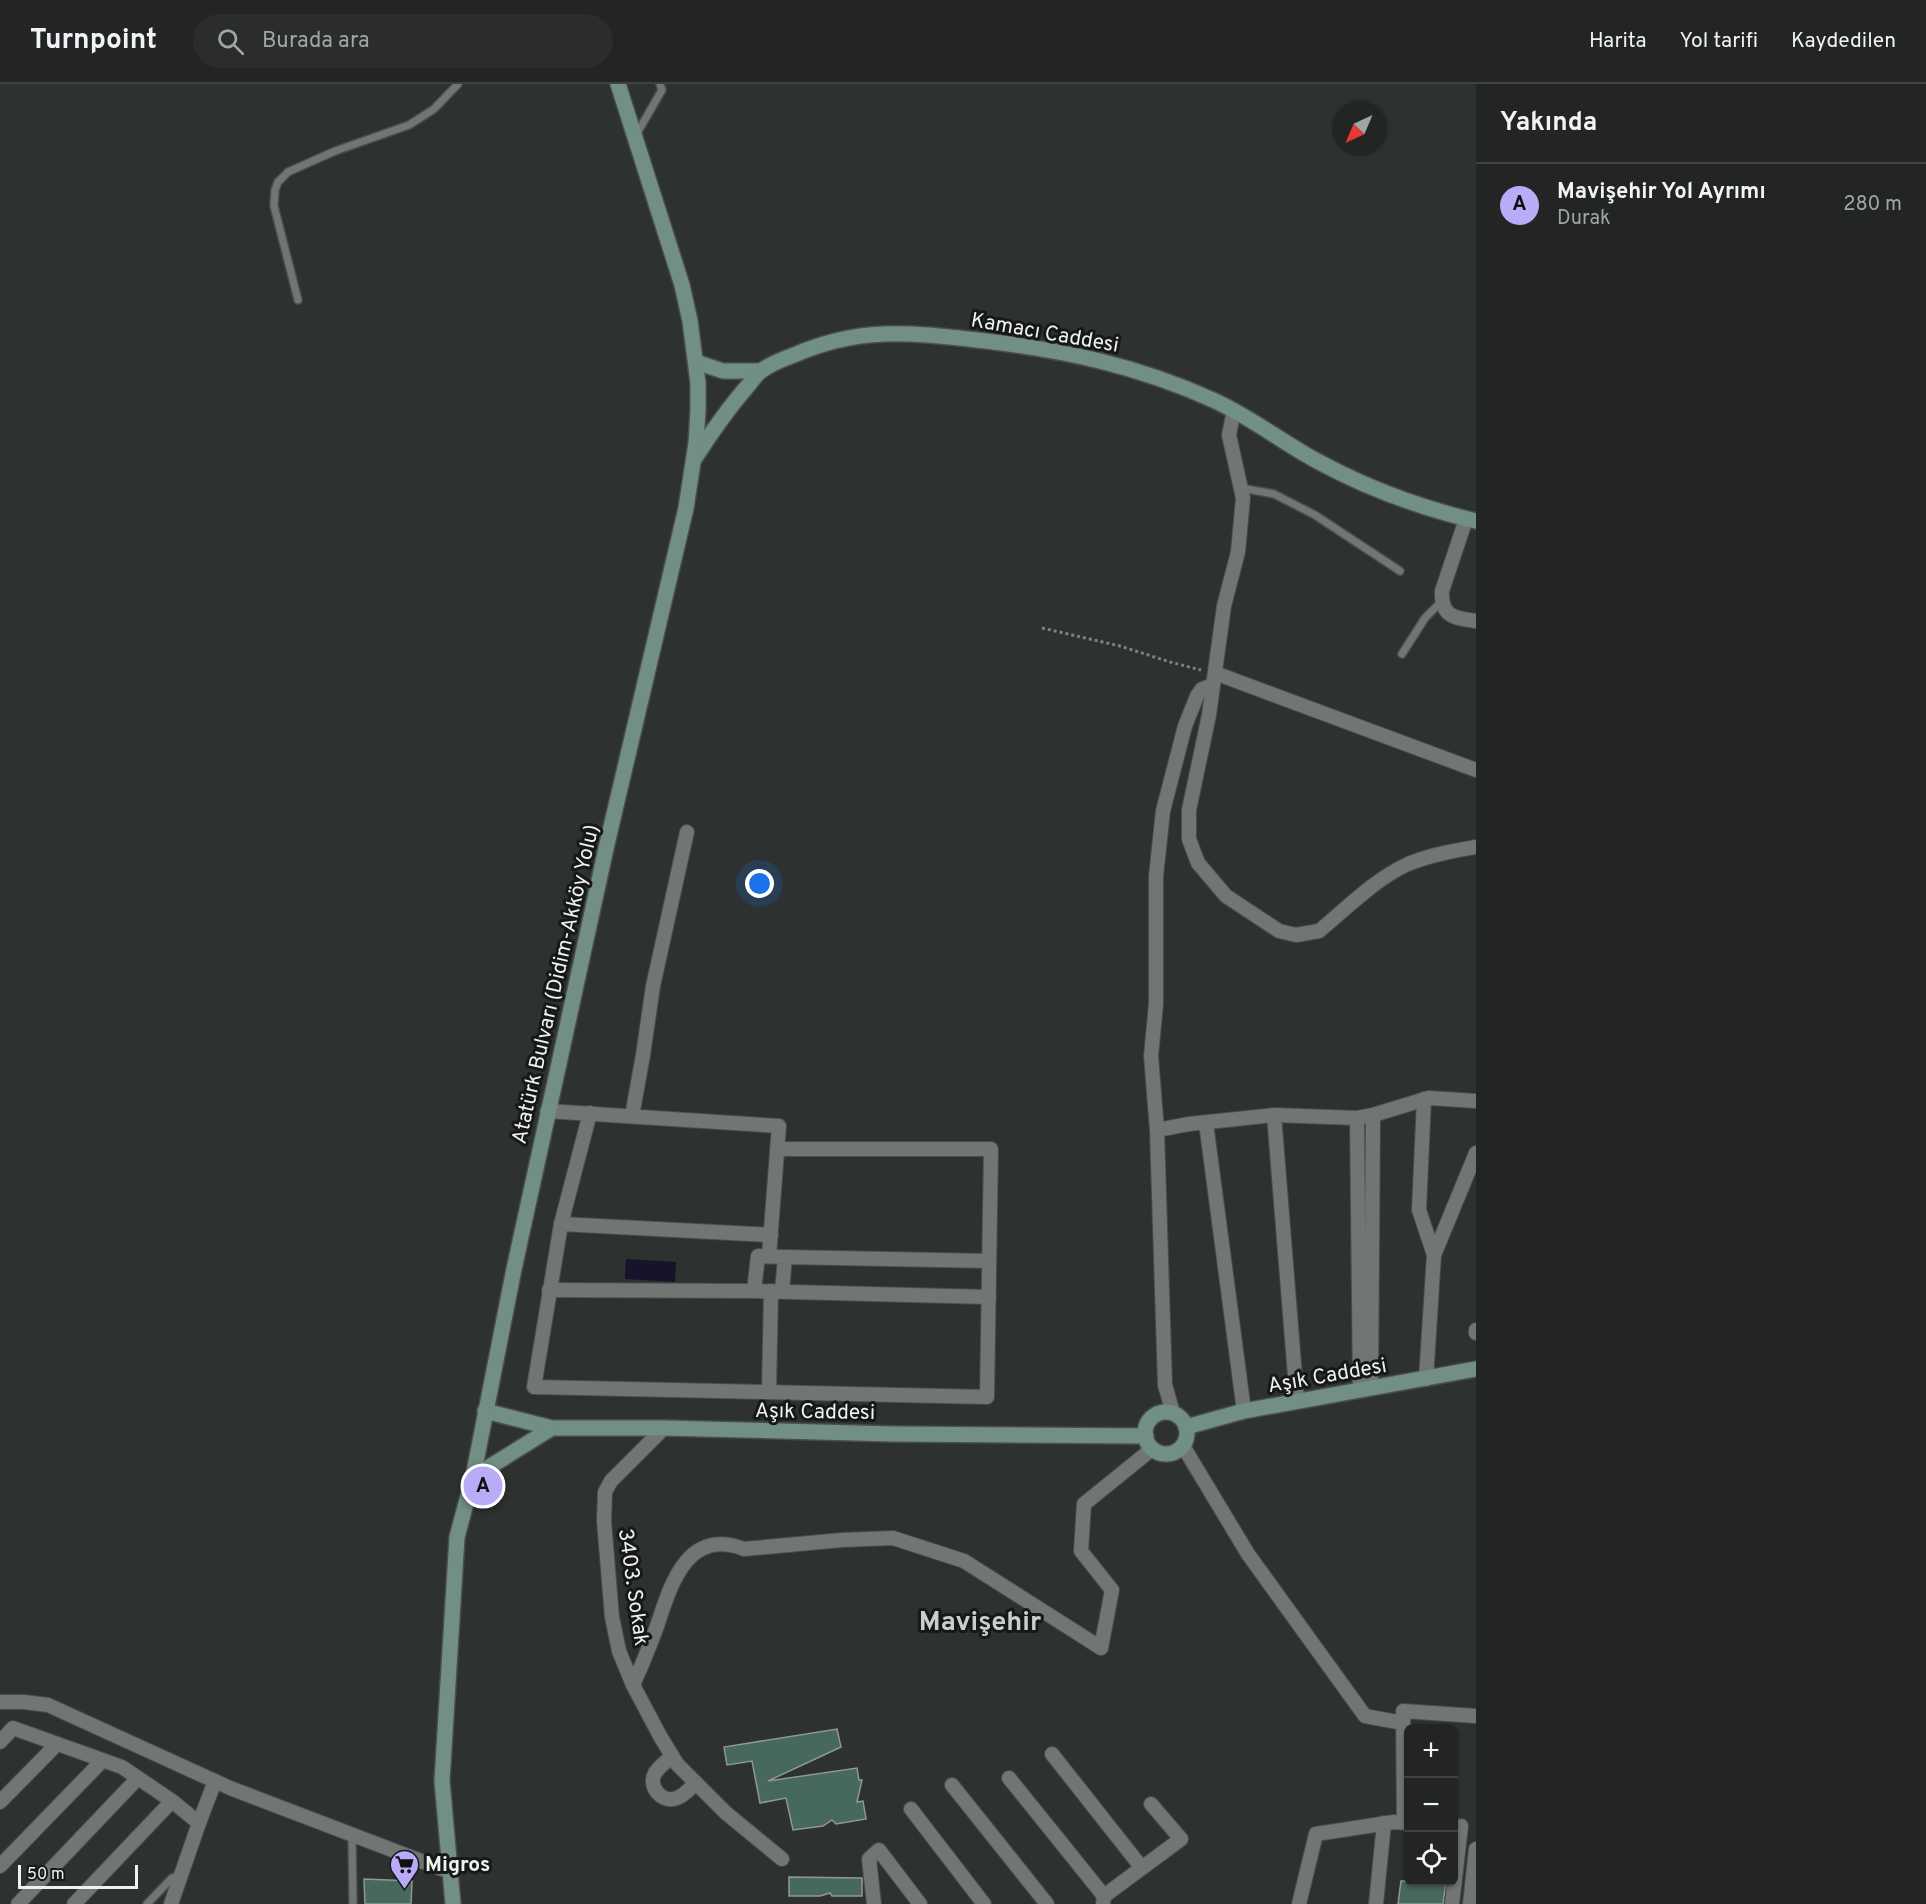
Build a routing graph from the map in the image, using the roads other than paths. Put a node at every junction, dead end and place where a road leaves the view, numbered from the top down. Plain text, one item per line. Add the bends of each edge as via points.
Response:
1 (458, 84) edge
2 (618, 84) edge
3 (660, 84) edge
4 (635, 137) junction
5 (298, 300) dead end
6 (696, 362) junction
7 (760, 371) junction
8 (1234, 410) junction
9 (694, 460) junction
10 (1241, 488) junction
11 (1471, 520) edge
12 (1400, 571) dead end
13 (1442, 601) junction
14 (1476, 621) edge
15 (1402, 654) dead end
16 (1214, 679) junction
17 (1476, 770) edge
18 (687, 832) dead end
19 (1476, 847) edge
20 (1424, 1099) junction
21 (1476, 1101) edge
22 (548, 1112) junction
23 (590, 1113) junction
24 (1274, 1115) junction
25 (1373, 1115) junction
26 (632, 1116) junction
27 (1357, 1118) junction
28 (1206, 1122) junction
29 (1157, 1130) junction
30 (777, 1149) junction
31 (1476, 1153) edge
32 (561, 1224) junction
33 (771, 1235) junction
34 (1434, 1255) junction
35 (769, 1256) junction
36 (785, 1257) junction
37 (989, 1261) junction
38 (549, 1290) junction
39 (754, 1291) junction
40 (777, 1291) junction
41 (988, 1297) junction
42 (1476, 1369) edge
43 (1426, 1379) junction
44 (1365, 1389) junction
45 (769, 1391) junction
46 (1297, 1401) junction
47 (485, 1411) junction
48 (1244, 1411) junction
49 (1173, 1413) junction
50 (1186, 1427) junction
51 (552, 1428) junction
52 (664, 1428) junction
53 (1149, 1443) junction
54 (1183, 1446) junction
55 (473, 1477) junction
56 (633, 1685) junction
57 (0, 1702) edge
58 (1476, 1716) edge
59 (1403, 1723) junction
60 (0, 1742) edge
61 (57, 1744) junction
62 (1052, 1754) dead end
63 (672, 1756) junction
64 (102, 1761) junction
65 (138, 1778) junction
66 (1009, 1778) dead end
67 (1405, 1778) edge
68 (215, 1781) junction
69 (696, 1784) junction
70 (951, 1785) dead end
71 (172, 1801) junction
72 (0, 1802) edge
73 (1151, 1804) dead end
74 (911, 1809) dead end
75 (1404, 1822) edge
76 (199, 1823) junction
77 (1384, 1823) junction
78 (1458, 1825) edge
79 (1476, 1826) edge
80 (1457, 1832) edge
81 (352, 1835) junction
82 (1476, 1849) edge
83 (782, 1858) dead end
84 (0, 1866) edge
85 (1142, 1868) junction
86 (450, 1872) junction
87 (180, 1876) junction
88 (1103, 1900) edge
89 (18, 1904) edge
90 (74, 1904) edge
91 (147, 1904) edge
92 (171, 1904) edge
93 (353, 1904) edge
94 (453, 1904) edge
95 (874, 1904) edge
96 (920, 1904) edge
97 (984, 1904) edge
98 (1047, 1904) edge
99 (1299, 1904) edge
100 (1376, 1904) edge
101 (1452, 1904) edge
102 (1470, 1904) edge

1 - 5 lane via 434,109 409,125 311,161 288,172 278,182 274,206
2 - 4 street, Atatürk Bulvarı (Didim-Akköy Yolu)
3 - 4 lane via 662,90
4 - 6 street, Atatürk Bulvarı (Didim-Akköy Yolu) via 682,285
6 - 7 street, Kamacı Caddesi via 723,371
6 - 9 street, Atatürk Bulvarı (Didim-Akköy Yolu)
7 - 8 street, Kamacı Caddesi via 811,348 860,335 930,334 1096,359 1166,381
7 - 9 street, Kamacı Caddesi
8 - 10 street via 1229,435
8 - 11 street, Kamacı Caddesi via 1349,478 1413,504
9 - 22 street, Atatürk Bulvarı (Didim-Akköy Yolu)
10 - 12 lane via 1274,494 1315,515
10 - 16 street via 1238,552 1224,606
11 - 13 street via 1442,591
13 - 14 street via 1452,617
13 - 15 lane via 1425,618
16 - 17 street
16 - 19 street via 1188,810 1189,839 1198,863 1226,896 1271,927 1296,935 1319,931 1395,870 1419,860
16 - 29 street via 1197,696 1185,726 1163,811 1156,876 1156,1004 1151,1056
18 - 26 street via 653,986
20 - 21 street
20 - 25 street
20 - 34 street via 1419,1210
22 - 23 street
22 - 47 street, Atatürk Bulvarı (Didim-Akköy Yolu)
23 - 26 street
23 - 32 street
24 - 27 street
24 - 28 street
24 - 46 street
25 - 27 street
25 - 44 street
26 - 30 street via 779,1126
27 - 44 street
28 - 29 street
28 - 48 street
29 - 49 street via 1164,1385
30 - 33 street
30 - 37 street via 991,1149
31 - 34 street
32 - 33 street
32 - 38 street
33 - 35 street
34 - 43 street
35 - 36 street
35 - 39 street via 758,1256
36 - 37 street
36 - 40 street
37 - 41 street
38 - 39 street
38 - 45 street via 534,1387
39 - 40 street
40 - 41 street
40 - 45 street
41 - 45 street via 987,1397
42 - 43 street, Aşık Caddesi
43 - 44 street, Aşık Caddesi
44 - 46 street, Aşık Caddesi
46 - 48 street, Aşık Caddesi
47 - 51 street, Aşık Caddesi
47 - 55 street, Atatürk Bulvarı (Didim-Akköy Yolu)
48 - 50 street, Aşık Caddesi
49 - 50 street
49 - 53 street via 1153,1417 1146,1429
50 - 54 street
51 - 52 street, Aşık Caddesi
51 - 55 street
52 - 53 street, Aşık Caddesi
52 - 56 street, 3403. Sokak via 611,1481 605,1492 612,1617 619,1651
53 - 54 street, Aşık Caddesi via 1166,1454
53 - 56 street via 1084,1504 1082,1551 1112,1590 1101,1648 964,1561 893,1539 744,1549 720,1544 691,1555 677,1571
54 - 59 street via 1248,1554 1365,1716
55 - 86 street, Atatürk Bulvarı (Didim-Akköy Yolu) via 457,1537 442,1781
56 - 63 street, 3403. Sokak
57 - 68 street via 48,1705
58 - 59 street via 1403,1712
59 - 67 street
60 - 61 street via 13,1728
61 - 64 street
61 - 72 street
62 - 85 street
63 - 69 street, 3403. Sokak
63 - 69 street via 655,1773 658,1795 669,1800 680,1798
64 - 65 street via 122,1767
64 - 84 street
65 - 71 street
65 - 89 street
66 - 88 street
68 - 76 street
68 - 81 street
69 - 83 street, 3403. Sokak
70 - 98 street
71 - 76 street
71 - 90 street
73 - 85 street via 1181,1839
74 - 97 street
75 - 77 street
76 - 87 street
77 - 99 street via 1316,1834
77 - 100 street
78 - 79 street
80 - 101 street
81 - 86 street
81 - 93 lane
82 - 102 street
85 - 88 street
86 - 94 street, Atatürk Bulvarı (Didim-Akköy Yolu)
87 - 91 lane via 171,1878
87 - 92 street
95 - 96 street via 869,1859 879,1850

